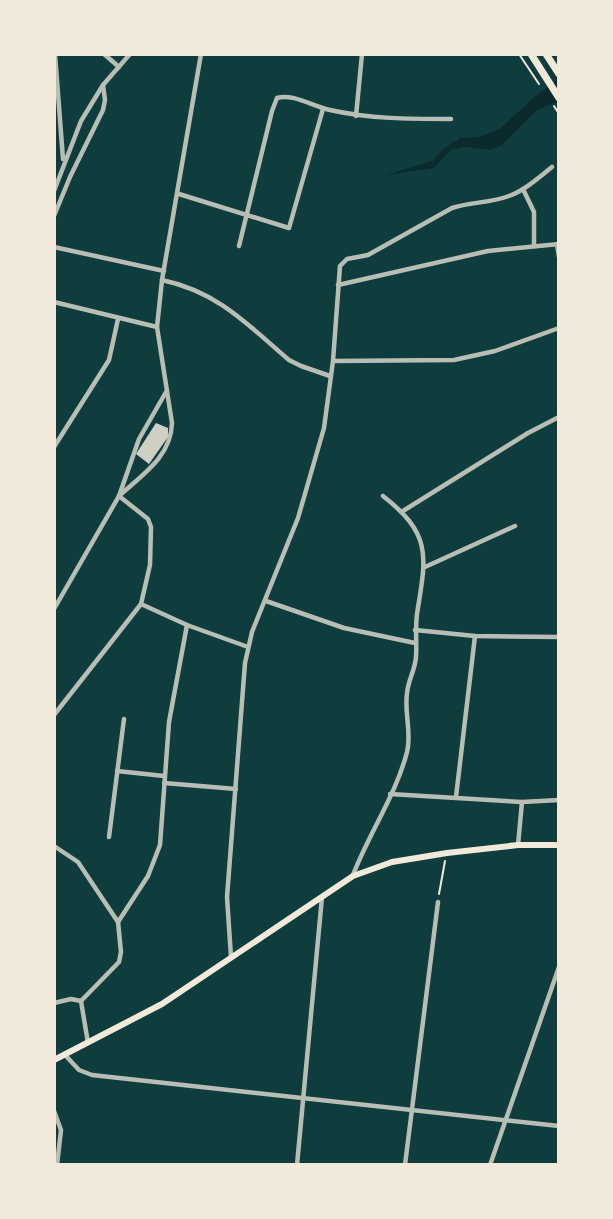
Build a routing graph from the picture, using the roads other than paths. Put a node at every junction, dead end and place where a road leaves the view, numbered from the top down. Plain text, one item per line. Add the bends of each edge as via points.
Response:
1 (55, 54) edge
2 (104, 54) edge
3 (130, 54) edge
4 (201, 54) edge
5 (362, 54) edge
6 (531, 54) edge
7 (548, 57) edge
8 (119, 66) junction
9 (559, 74) edge
10 (103, 85) junction
11 (559, 98) edge
12 (323, 109) junction
13 (356, 116) junction
14 (451, 119) dead end
15 (64, 163) junction
16 (552, 167) dead end
17 (523, 189) junction
18 (54, 191) edge
19 (179, 194) junction
20 (54, 216) edge
21 (246, 216) junction
22 (558, 244) edge
23 (239, 246) dead end
24 (534, 246) junction
25 (54, 247) edge
26 (559, 257) edge
27 (164, 271) junction
28 (162, 280) junction
29 (338, 285) junction
30 (54, 302) edge
31 (118, 319) junction
32 (157, 327) junction
33 (559, 328) edge
34 (333, 361) junction
35 (330, 376) junction
36 (167, 392) junction
37 (559, 417) edge
38 (54, 447) edge
39 (119, 496) junction
40 (383, 496) dead end
41 (403, 511) junction
42 (515, 526) dead end
43 (425, 567) junction
44 (266, 601) junction
45 (141, 604) junction
46 (54, 609) edge
47 (187, 625) junction
48 (415, 630) junction
49 (475, 636) junction
50 (559, 636) edge
51 (415, 643) junction
52 (248, 647) junction
53 (54, 715) edge
54 (124, 719) dead end
55 (117, 771) junction
56 (164, 776) junction
57 (164, 783) junction
58 (236, 789) junction
59 (390, 794) junction
60 (456, 797) junction
61 (559, 800) edge
62 (522, 802) junction
63 (109, 837) dead end
64 (518, 845) junction
65 (559, 845) edge
66 (54, 846) edge
67 (353, 876) junction
68 (323, 894) junction
69 (438, 902) road end
70 (118, 922) junction
71 (231, 958) junction
72 (559, 967) edge
73 (81, 1001) junction
74 (54, 1003) edge
75 (88, 1044) junction
76 (66, 1056) junction
77 (54, 1062) edge
78 (303, 1097) junction
79 (54, 1111) edge
80 (413, 1111) junction
81 (505, 1120) junction
82 (559, 1126) edge
83 (57, 1165) edge
84 (297, 1165) edge
85 (405, 1165) edge
86 (490, 1165) edge

1 - 15 street
2 - 8 street
3 - 8 street
4 - 19 street
5 - 13 street
6 - 11 main road
7 - 9 main road
8 - 10 street
10 - 15 street via 81,121
10 - 20 street via 103,110
12 - 13 street
12 - 21 street via 290,225 287,229
12 - 21 street via 289,98 277,99
13 - 14 street
15 - 18 street
16 - 17 street
17 - 24 street via 534,212
17 - 29 street via 452,208 368,255 342,261
19 - 21 street
19 - 27 street
21 - 23 street
22 - 24 street
22 - 26 street
24 - 29 street via 441,260
25 - 27 street
27 - 28 street
28 - 32 street
28 - 35 street via 212,296 289,360
29 - 34 street
30 - 31 street
31 - 32 street
31 - 38 street via 109,360
32 - 36 street
33 - 34 street via 454,360
34 - 35 street
35 - 44 street via 320,441 298,518
36 - 39 street via 139,439
36 - 39 street via 170,443
37 - 41 street
39 - 45 street via 148,519 151,527 150,565
39 - 46 street
40 - 41 street
41 - 43 street via 416,531
42 - 43 street
43 - 48 street
44 - 51 street via 344,628
44 - 52 street
45 - 47 street
45 - 53 street
47 - 52 street
47 - 56 street
48 - 49 street
48 - 51 street
49 - 50 street
49 - 60 street
51 - 59 street via 406,697 409,741
52 - 58 street
54 - 55 street
55 - 56 street
55 - 63 street
56 - 57 street
57 - 58 street
57 - 70 street via 160,845 148,876
58 - 71 street via 227,897
59 - 60 street
59 - 67 street
60 - 62 street
61 - 62 street
62 - 64 street
64 - 65 main road
64 - 67 main road via 392,862
66 - 70 street via 78,862
67 - 68 main road
68 - 71 main road
68 - 78 street
69 - 80 street
70 - 73 street via 119,962
71 - 75 main road
72 - 81 street
73 - 74 street
73 - 75 street
75 - 76 main road
76 - 77 main road
76 - 78 street via 79,1070 92,1075
78 - 80 street
78 - 84 street
79 - 83 street via 61,1130
80 - 81 street
80 - 85 street
81 - 82 street
81 - 86 street

